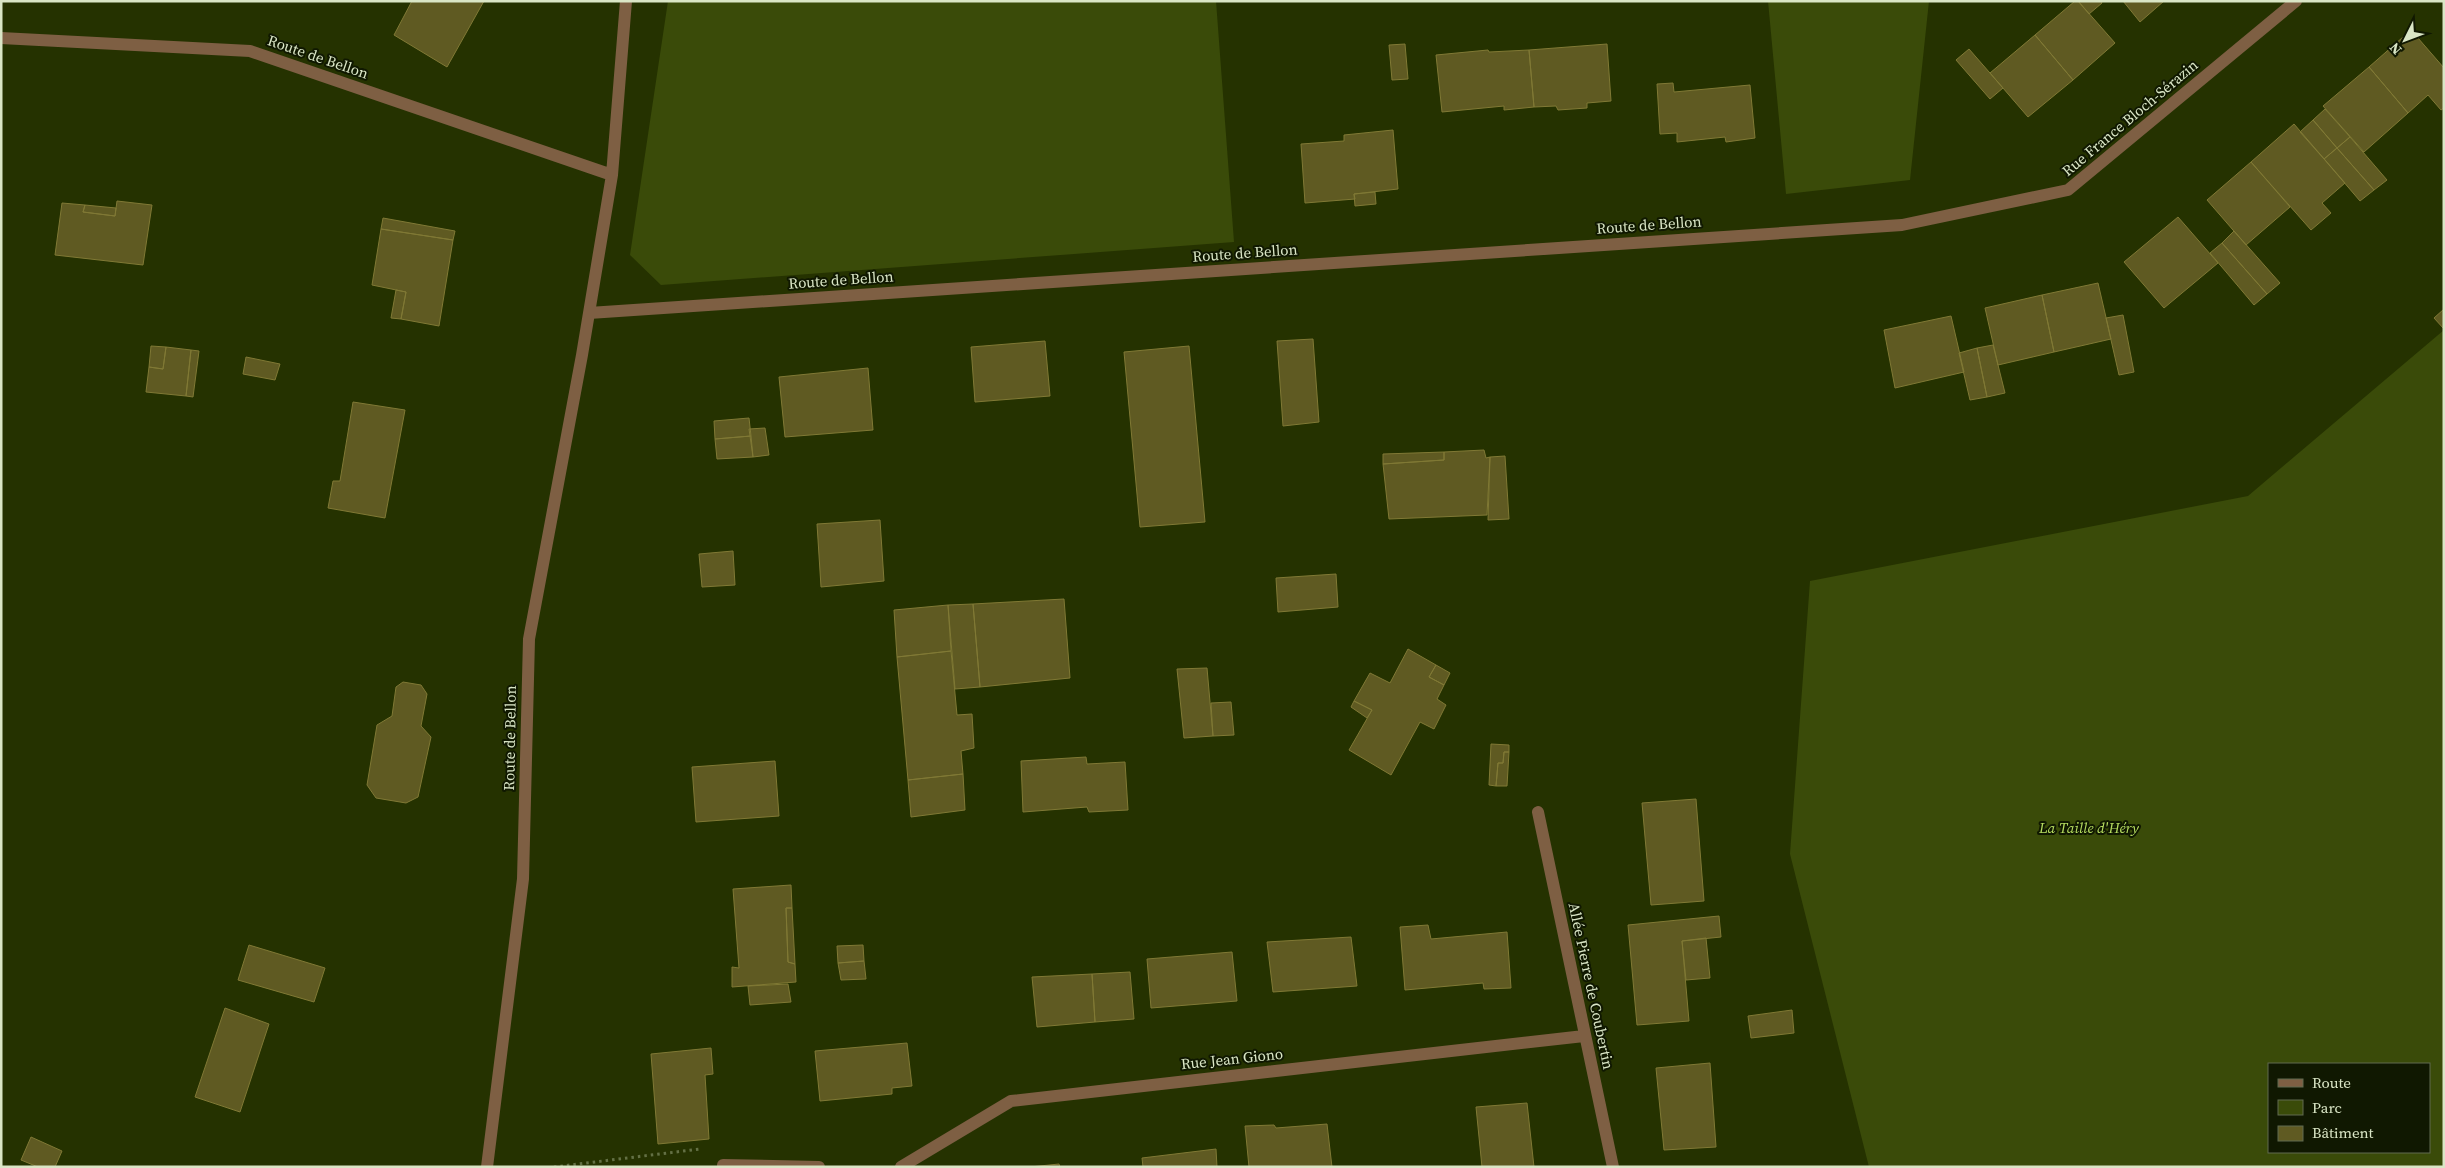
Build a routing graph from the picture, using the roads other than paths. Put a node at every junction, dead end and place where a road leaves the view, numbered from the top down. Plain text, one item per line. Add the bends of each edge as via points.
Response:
1 (626, 1) edge
2 (2296, 1) edge
3 (1, 38) edge
4 (612, 175) junction
5 (1902, 224) joint
6 (589, 314) junction
7 (1538, 812) dead end
8 (1584, 1036) junction
9 (723, 1166) edge
10 (487, 1167) edge
11 (819, 1167) edge
12 (901, 1167) edge
13 (1613, 1167) edge

1 - 4 street, Route de Bellon
2 - 5 street, Rue France Bloch-Sérazin via 2068,190
3 - 4 street, Route de Bellon via 250,51
4 - 6 street, Route de Bellon
5 - 6 street, Route de Bellon
6 - 10 street, Route de Bellon via 529,639 523,879
7 - 8 street, Allée Pierre de Coubertin
8 - 12 street, Rue Jean Giono via 1011,1101
8 - 13 street, Allée Pierre de Coubertin
9 - 11 street

